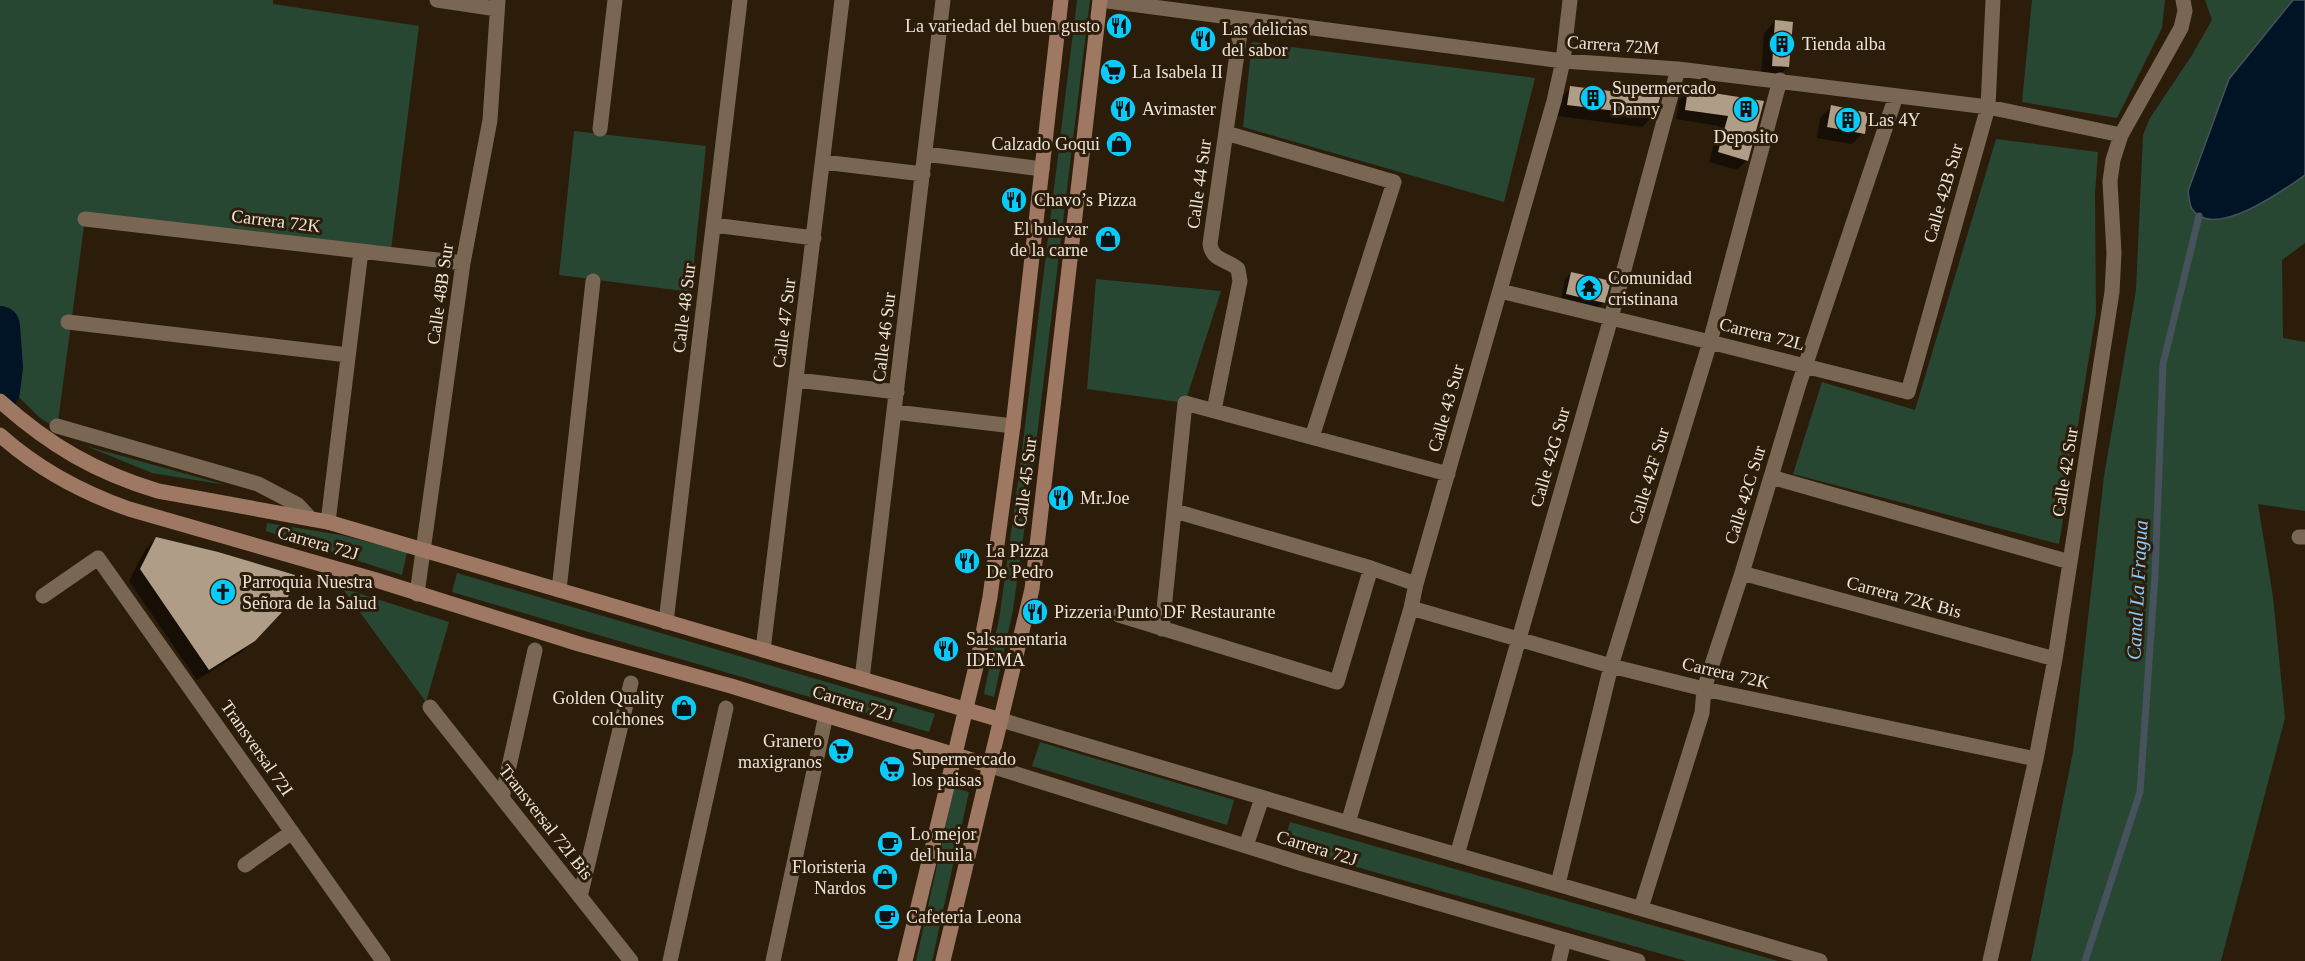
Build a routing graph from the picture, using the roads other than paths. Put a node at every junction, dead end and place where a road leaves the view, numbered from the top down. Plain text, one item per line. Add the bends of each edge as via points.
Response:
1 (437, 0) edge
2 (615, 0) edge
3 (740, 0) edge
4 (842, 0) edge
5 (944, 0) edge
6 (1061, 0) edge
7 (1100, 0) edge
8 (1570, 0) edge
9 (1993, 0) edge
10 (2183, 0) edge
11 (498, 4) edge
12 (1242, 19) junction
13 (1563, 61) junction
14 (1678, 69) junction
15 (1780, 80) junction
16 (1896, 96) junction
17 (1988, 107) junction
18 (600, 129) dead end
19 (1226, 133) junction
20 (2121, 135) junction
21 (925, 154) junction
22 (823, 162) junction
23 (1042, 169) junction
24 (923, 174) junction
25 (85, 219) dead end
26 (714, 225) junction
27 (814, 238) junction
28 (361, 250) junction
29 (464, 263) junction
30 (593, 281) dead end
31 (1500, 291) junction
32 (1611, 318) junction
33 (68, 322) dead end
34 (1710, 342) junction
35 (348, 355) junction
36 (1805, 365) junction
37 (797, 380) junction
38 (897, 392) junction
39 (1908, 392) joint
40 (0, 401) edge
41 (1214, 410) junction
42 (895, 412) junction
43 (57, 426) dead end
44 (1013, 426) junction
45 (0, 435) edge
46 (1312, 436) junction
47 (1448, 474) junction
48 (1771, 477) junction
49 (1175, 511) junction
50 (311, 519) junction
51 (328, 522) junction
52 (424, 549) junction
53 (2070, 562) junction
54 (1371, 568) junction
55 (1742, 573) junction
56 (1416, 584) junction
57 (559, 590) junction
58 (417, 594) junction
59 (43, 596) dead end
60 (1411, 608) junction
61 (1119, 615) dead end
62 (666, 622) junction
63 (1162, 629) junction
64 (1518, 638) junction
65 (535, 650) dead end
66 (763, 650) junction
67 (2055, 658) junction
68 (1611, 666) junction
69 (862, 679) junction
70 (631, 683) dead end
71 (1704, 689) junction
72 (430, 707) dead end
73 (726, 708) dead end
74 (965, 709) junction
75 (826, 715) junction
76 (1001, 720) junction
77 (954, 754) junction
78 (2036, 759) junction
79 (988, 765) junction
80 (502, 798) junction
81 (1262, 798) junction
82 (1348, 824) junction
83 (292, 832) junction
84 (1246, 846) junction
85 (1457, 855) junction
86 (245, 865) dead end
87 (1558, 884) junction
88 (580, 897) junction
89 (1641, 908) junction
90 (1564, 939) junction
91 (383, 961) edge
92 (631, 961) edge
93 (670, 961) edge
94 (773, 961) edge
95 (905, 961) edge
96 (943, 961) edge
97 (1559, 961) edge
98 (1638, 961) edge
99 (1820, 961) edge
100 (1990, 961) edge

1 - 11 street
2 - 18 street
3 - 26 street, Calle 48 Sur
4 - 22 street, Calle 47 Sur
5 - 21 street, Calle 46 Sur
6 - 23 street, Calle 45 Sur
7 - 12 street, Carrera 72M
7 - 76 street, Calle 45 Sur via 1032,588
8 - 13 street, Calle 43 Sur
9 - 17 street, Calle 42B Sur
10 - 20 street, Calle 42 Sur via 2181,28
11 - 29 street, Calle 48B Sur via 490,120
12 - 13 street, Carrera 72M
12 - 19 street, Calle 44 Sur
13 - 14 street, Carrera 72M
13 - 31 street, Calle 43 Sur
14 - 15 street, Carrera 72M
14 - 32 street, Calle 42G Sur
15 - 16 street, Carrera 72M
15 - 34 street, Calle 42F Sur
16 - 17 street, Carrera 72M
16 - 36 street, Calle 42C Sur
17 - 20 street, Carrera 72M
17 - 39 street, Calle 42B Sur
19 - 41 street, Calle 44 Sur via 1210,244 1215,257 1238,269 1240,281
19 - 46 street via 1394,182
20 - 53 street, Calle 42 Sur via 2110,181 2112,292
21 - 23 street
21 - 24 street, Calle 46 Sur
22 - 24 street
22 - 27 street, Calle 47 Sur
23 - 44 street, Calle 45 Sur
24 - 38 street, Calle 46 Sur
25 - 28 street, Carrera 72K
26 - 27 street
26 - 62 street, Calle 48 Sur
27 - 37 street, Calle 47 Sur
28 - 29 street, Carrera 72K
28 - 35 street
29 - 52 street, Calle 48B Sur
30 - 57 street
31 - 32 street, Carrera 72L
31 - 47 street, Calle 43 Sur
32 - 34 street, Carrera 72L
32 - 64 street, Calle 42G Sur
33 - 35 street
34 - 36 street, Carrera 72L
34 - 68 street, Calle 42F Sur
35 - 51 street
36 - 39 street, Carrera 72L
36 - 48 street, Calle 42C Sur
37 - 38 street
37 - 66 street, Calle 47 Sur
38 - 42 street, Calle 46 Sur
40 - 50 street, Carrera 72J via 30,428 70,454 132,483
41 - 46 street
41 - 49 street via 1185,403
42 - 44 street
42 - 69 street, Calle 46 Sur
43 - 50 street, Carrera 72J via 258,484 298,505
44 - 74 street, Calle 45 Sur via 990,597
45 - 58 street, Carrera 72J via 59,478 99,498
46 - 47 street
47 - 56 street, Calle 43 Sur
48 - 53 street
48 - 55 street, Calle 42C Sur
49 - 54 street
49 - 63 street
50 - 51 street, Carrera 72J
51 - 52 street, Carrera 72J
52 - 57 street, Carrera 72J
52 - 58 street, Calle 48B Sur
53 - 67 street, Calle 42 Sur
54 - 56 street
54 - 63 street via 1337,682
55 - 67 street, Carrera 72K Bis
55 - 71 street, Calle 42C Sur
56 - 60 street, Calle 43 Sur
57 - 62 street, Carrera 72J
58 - 75 street, Carrera 72J
59 - 83 street, Transversal 72I via 98,558
60 - 64 street, Carrera 72K
60 - 82 street, Calle 43 Sur
61 - 63 street
62 - 66 street, Carrera 72J
64 - 68 street, Carrera 72K
64 - 85 street, Calle 42G Sur
65 - 80 street
66 - 69 street, Carrera 72J
67 - 78 street, Calle 42 Sur
68 - 71 street, Carrera 72K
68 - 87 street, Calle 42F Sur
69 - 74 street, Carrera 72J
70 - 88 street
71 - 78 street, Carrera 72K
71 - 89 street, Calle 42C Sur via 1701,713
72 - 80 street, Transversal 72I Bis
73 - 93 street
74 - 76 street, Carrera 72J
74 - 77 street, Calle 45 Sur
75 - 77 street, Carrera 72J
75 - 94 street
76 - 79 street, Calle 45 Sur
76 - 81 street, Carrera 72J
77 - 79 street, Carrera 72J
77 - 95 street, Calle 45 Sur
78 - 100 street, Calle 42 Sur
79 - 84 street, Carrera 72J
79 - 96 street, Calle 45 Sur
80 - 88 street, Transversal 72I Bis
81 - 82 street, Carrera 72J
81 - 84 street
82 - 85 street, Carrera 72J
83 - 86 street
83 - 91 street, Transversal 72I
84 - 90 street, Carrera 72J
85 - 87 street, Carrera 72J
87 - 89 street, Carrera 72J
88 - 92 street, Transversal 72I Bis
89 - 99 street, Carrera 72J
90 - 97 street
90 - 98 street, Carrera 72J

